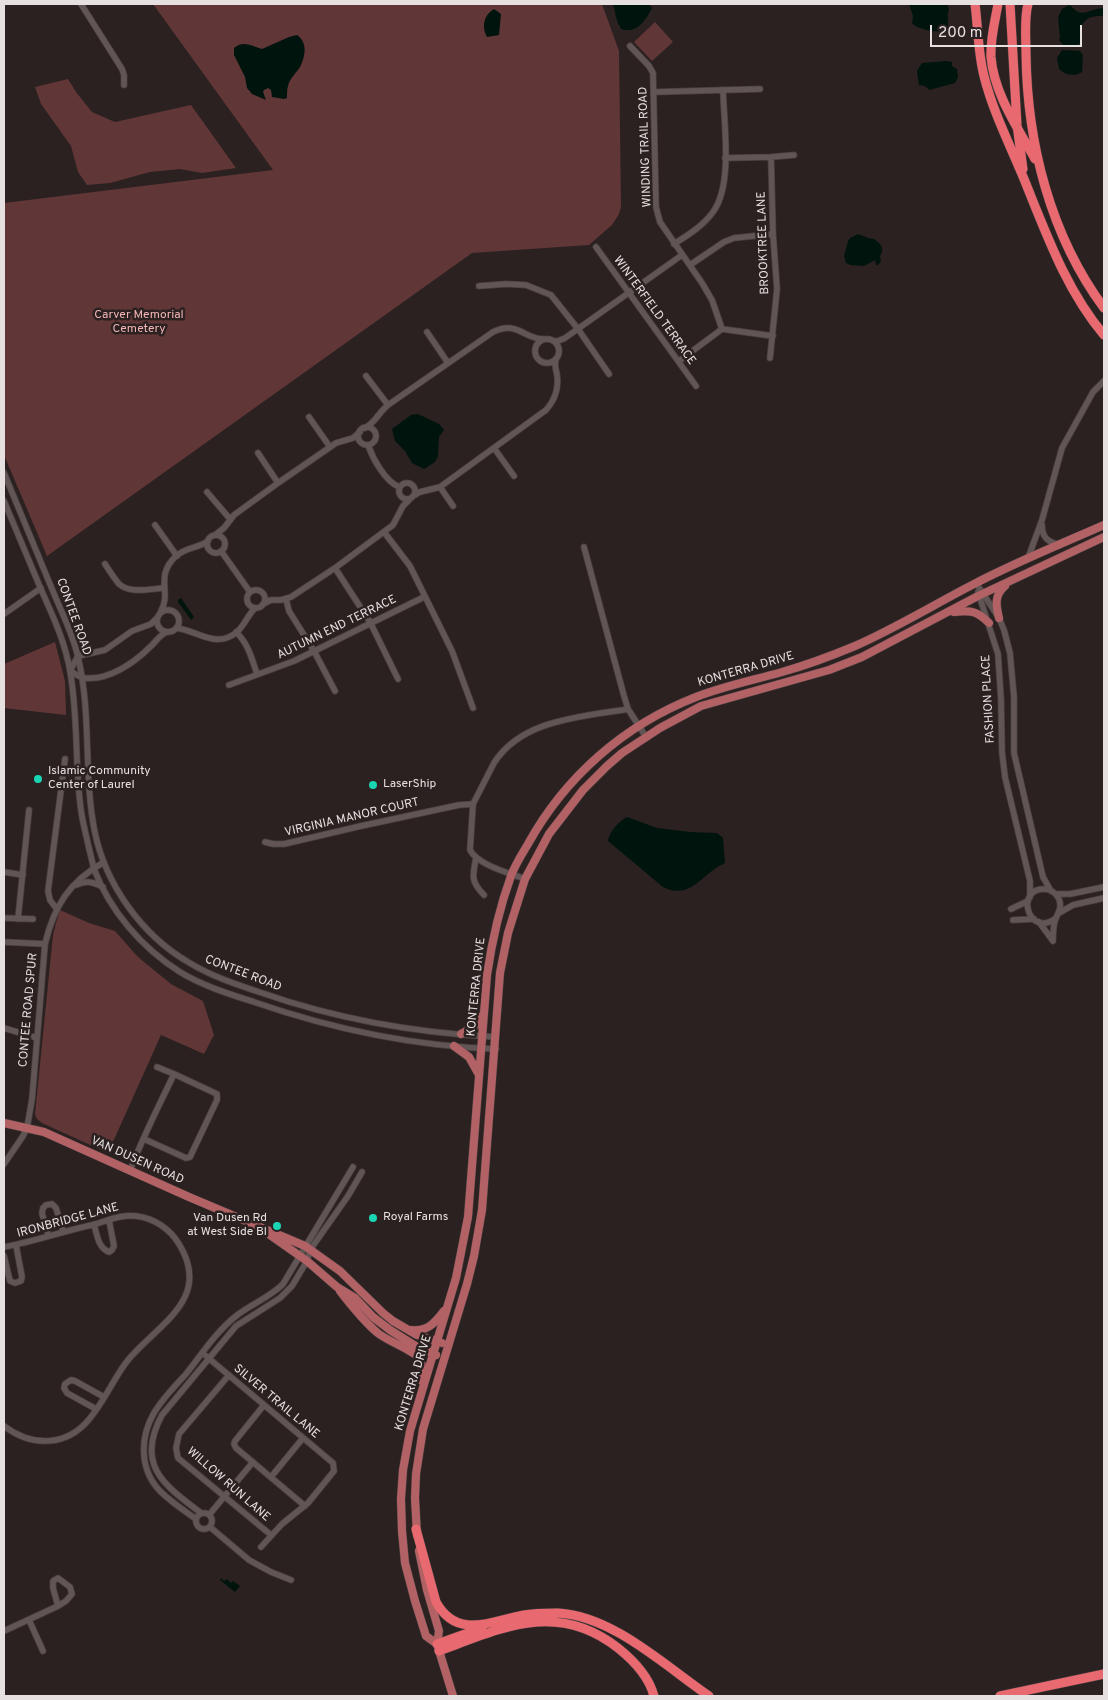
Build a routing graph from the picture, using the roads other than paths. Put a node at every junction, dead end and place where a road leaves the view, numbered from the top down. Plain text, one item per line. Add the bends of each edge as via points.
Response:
1 (81, 4) edge
2 (975, 4) edge
3 (998, 4) edge
4 (1010, 4) edge
5 (1028, 4) edge
6 (630, 46) dead end
7 (124, 85) dead end
8 (723, 90) junction
9 (760, 90) dead end
10 (655, 92) junction
11 (1017, 125) junction
12 (794, 155) dead end
13 (726, 158) junction
14 (771, 158) junction
15 (1038, 166) junction
16 (1025, 182) junction
17 (773, 234) junction
18 (674, 244) junction
19 (596, 247) dead end
20 (682, 255) junction
21 (690, 266) junction
22 (479, 286) dead end
23 (629, 292) junction
24 (1104, 308) edge
25 (578, 329) junction
26 (722, 330) junction
27 (427, 332) dead end
28 (1104, 335) edge
29 (773, 336) junction
30 (534, 338) junction
31 (565, 338) junction
32 (543, 339) junction
33 (554, 341) junction
34 (536, 346) junction
35 (559, 348) junction
36 (770, 358) dead end
37 (556, 359) junction
38 (679, 361) junction
39 (448, 363) junction
40 (548, 363) junction
41 (555, 368) junction
42 (609, 374) dead end
43 (366, 376) dead end
44 (1104, 381) edge
45 (696, 386) dead end
46 (388, 405) junction
47 (309, 417) dead end
48 (375, 421) junction
49 (362, 430) junction
50 (375, 432) junction
51 (353, 438) junction
52 (361, 442) junction
53 (368, 445) junction
54 (330, 447) junction
55 (494, 448) junction
56 (258, 453) dead end
57 (4, 474) edge
58 (514, 476) dead end
59 (278, 483) junction
60 (400, 487) junction
61 (414, 487) junction
62 (440, 487) junction
63 (424, 491) junction
64 (207, 492) dead end
65 (415, 495) junction
66 (402, 498) junction
67 (409, 500) junction
68 (4, 501) edge
69 (402, 506) junction
70 (453, 506) dead end
71 (230, 519) junction
72 (1042, 520) junction
73 (1104, 525) edge
74 (155, 526) dead end
75 (224, 528) junction
76 (384, 532) junction
77 (215, 535) junction
78 (1104, 537) edge
79 (208, 540) junction
80 (223, 540) junction
81 (1060, 545) junction
82 (199, 546) junction
83 (584, 547) dead end
84 (209, 549) junction
85 (221, 551) junction
86 (177, 556) junction
87 (1028, 559) junction
88 (105, 564) dead end
89 (335, 568) junction
90 (1012, 580) junction
91 (976, 583) junction
92 (41, 588) junction
93 (164, 588) junction
94 (250, 592) junction
95 (981, 595) junction
96 (264, 596) junction
97 (165, 597) junction
98 (424, 597) junction
99 (286, 599) junction
100 (271, 600) junction
101 (248, 604) junction
102 (263, 604) junction
103 (255, 608) junction
104 (172, 610) junction
105 (161, 611) junction
106 (950, 612) junction
107 (4, 614) edge
108 (249, 615) junction
109 (157, 618) junction
110 (999, 618) junction
111 (370, 622) junction
112 (989, 623) junction
113 (180, 627) junction
114 (167, 632) junction
115 (236, 632) junction
116 (314, 651) junction
117 (78, 656) junction
118 (70, 671) junction
119 (257, 674) junction
120 (82, 678) junction
121 (398, 679) dead end
122 (229, 685) dead end
123 (335, 691) dead end
124 (473, 708) dead end
125 (628, 709) junction
126 (640, 726) junction
127 (646, 737) junction
128 (65, 759) dead end
129 (473, 804) junction
130 (29, 810) dead end
131 (265, 842) dead end
132 (476, 858) junction
133 (104, 862) junction
134 (94, 868) junction
135 (4, 872) edge
136 (512, 874) junction
137 (23, 875) junction
138 (525, 879) junction
139 (72, 886) junction
140 (102, 887) junction
141 (1104, 887) edge
142 (1053, 892) junction
143 (484, 895) dead end
144 (1104, 898) edge
145 (1029, 899) junction
146 (56, 908) junction
147 (1011, 909) dead end
148 (1058, 915) junction
149 (4, 918) edge
150 (18, 919) junction
151 (33, 920) dead end
152 (1013, 920) dead end
153 (1036, 921) junction
154 (4, 942) edge
155 (45, 944) junction
156 (484, 1012) junction
157 (4, 1028) edge
158 (461, 1034) junction
159 (482, 1036) junction
160 (496, 1037) junction
161 (37, 1038) junction
162 (454, 1046) junction
163 (481, 1048) junction
164 (496, 1049) junction
165 (157, 1066) dead end
166 (174, 1074) junction
167 (479, 1077) junction
168 (4, 1123) edge
169 (27, 1128) junction
170 (144, 1140) junction
171 (4, 1164) edge
172 (353, 1166) dead end
173 (130, 1171) junction
174 (362, 1172) dead end
175 (340, 1190) junction
176 (348, 1196) junction
177 (109, 1220) junction
178 (94, 1224) junction
179 (259, 1227) junction
180 (64, 1231) junction
181 (48, 1235) junction
182 (16, 1245) junction
183 (4, 1247) edge
184 (307, 1248) junction
185 (4, 1256) edge
186 (300, 1257) junction
187 (307, 1262) junction
188 (337, 1287) junction
189 (448, 1305) junction
190 (402, 1327) junction
191 (438, 1342) junction
192 (448, 1346) junction
193 (203, 1354) junction
194 (433, 1354) junction
195 (209, 1359) junction
196 (445, 1359) junction
197 (229, 1375) junction
198 (422, 1390) junction
199 (104, 1397) junction
200 (264, 1405) junction
201 (96, 1410) junction
202 (4, 1426) edge
203 (304, 1438) junction
204 (253, 1462) junction
205 (271, 1477) junction
206 (225, 1497) junction
207 (305, 1506) junction
208 (200, 1513) junction
209 (209, 1514) junction
210 (196, 1519) junction
211 (210, 1527) junction
212 (416, 1529) junction
213 (271, 1535) junction
214 (261, 1547) dead end
215 (291, 1580) dead end
216 (58, 1606) junction
217 (29, 1620) junction
218 (504, 1620) junction
219 (4, 1631) edge
220 (438, 1647) junction
221 (43, 1651) dead end
222 (1104, 1674) edge
223 (453, 1696) edge
224 (654, 1696) edge
225 (709, 1696) edge
226 (1000, 1696) edge

1 - 7 street via 122,69
2 - 16 highway via 984,75
3 - 11 highway via 991,46 992,64 1002,96
4 - 11 highway
5 - 15 highway via 1029,108
6 - 10 street, WINDING TRAIL ROAD via 654,74
8 - 9 street
8 - 10 street
8 - 13 street
10 - 18 street, WINDING TRAIL ROAD via 656,207 660,222
11 - 15 highway
11 - 16 highway
12 - 14 street
13 - 14 street
13 - 18 street via 724,190 713,213 702,225
14 - 17 street, BROOKTREE LANE
15 - 24 highway via 1058,225
16 - 28 highway via 1061,266
17 - 21 street via 734,238
17 - 29 street, BROOKTREE LANE via 777,288
18 - 20 street, WINDING TRAIL ROAD
19 - 23 street, WINTERFIELD TERRACE
20 - 21 street, WINDING TRAIL ROAD
20 - 23 street
21 - 26 street, WINDING TRAIL ROAD via 712,300
22 - 25 street via 526,285 542,290 556,300
23 - 25 street
23 - 38 street, WINTERFIELD TERRACE
25 - 31 street
25 - 42 street
26 - 29 street
26 - 38 street
27 - 39 street
29 - 36 street, BROOKTREE LANE
30 - 32 street
30 - 34 street
30 - 39 street via 516,329 498,329
31 - 33 street
31 - 35 street
32 - 33 street
32 - 34 street
33 - 35 street
34 - 40 street via 538,359
35 - 37 street
37 - 40 street
37 - 41 street
38 - 45 street, WINTERFIELD TERRACE
39 - 46 street
40 - 41 street
41 - 55 street via 558,387 551,404
43 - 46 street
44 - 72 street via 1093,392 1062,448
46 - 48 street
47 - 54 street
48 - 49 street
48 - 50 street
49 - 50 street via 370,428
49 - 51 street
49 - 52 street
50 - 53 street via 375,441
51 - 52 street
51 - 54 street
52 - 53 street
53 - 60 street via 390,481
54 - 59 street
55 - 58 street
55 - 62 street
56 - 59 street
57 - 117 street, CONTEE ROAD
59 - 71 street
60 - 61 street via 408,483
60 - 66 street
61 - 63 street
61 - 65 street
62 - 63 street
62 - 70 street
63 - 65 street
64 - 71 street
65 - 67 street
66 - 67 street
66 - 69 street
67 - 69 street
68 - 92 street, CONTEE ROAD
69 - 76 street via 393,525
71 - 75 street
72 - 81 street via 1045,537
72 - 87 street
73 - 81 main road, KONTERRA DRIVE
74 - 86 street
75 - 77 street
75 - 80 street
76 - 89 street
76 - 98 street via 410,566
77 - 79 street
77 - 80 street
78 - 90 main road, KONTERRA DRIVE
79 - 82 street
79 - 84 street
80 - 85 street
81 - 87 main road, KONTERRA DRIVE
82 - 84 street
82 - 86 street
83 - 125 street
84 - 85 street
85 - 94 street
86 - 93 street via 165,571
87 - 91 main road, KONTERRA DRIVE
88 - 93 street via 119,584 127,588
89 - 99 street
89 - 111 street
90 - 95 main road, KONTERRA DRIVE
90 - 110 main road via 1002,588 997,598
91 - 95 street, FASHION PLACE
91 - 126 main road, KONTERRA DRIVE via 856,645 825,658 696,697
92 - 107 street
92 - 118 street, CONTEE ROAD via 63,642
93 - 97 street
94 - 96 street via 258,591
94 - 101 street
95 - 106 main road, KONTERRA DRIVE
95 - 110 street, FASHION PLACE
95 - 112 street, FASHION PLACE
96 - 100 street
96 - 102 street
97 - 104 street
97 - 105 street
98 - 111 street, AUTUMN END TERRACE
98 - 124 street via 452,651
99 - 100 street
99 - 116 street via 289,611
100 - 102 street
101 - 103 street
101 - 108 street
102 - 103 street
103 - 108 street
104 - 105 street
104 - 113 street via 179,617
105 - 109 street
106 - 112 main road via 972,611
106 - 127 main road, KONTERRA DRIVE via 862,657 829,670 701,706
108 - 115 street
109 - 114 street via 160,629
109 - 117 street via 105,650
110 - 142 street, FASHION PLACE via 1012,668 1014,753 1043,878
111 - 116 street, AUTUMN END TERRACE
111 - 121 street
112 - 145 street, FASHION PLACE via 1000,672 1005,777 1030,881
113 - 114 street
113 - 115 street via 215,640
114 - 120 street via 122,668 101,676
115 - 119 street via 248,648
116 - 119 street, AUTUMN END TERRACE
116 - 123 street
117 - 118 street
117 - 120 street, CONTEE ROAD
118 - 120 street
118 - 134 street, CONTEE ROAD via 80,804
119 - 122 street, AUTUMN END TERRACE
120 - 133 street, CONTEE ROAD via 95,833
125 - 126 street
125 - 129 street via 547,724 522,735 498,757
126 - 127 street
126 - 136 main road, KONTERRA DRIVE via 614,742 558,798
127 - 138 main road, KONTERRA DRIVE via 622,753 582,790 549,834
128 - 146 street via 48,891
129 - 131 street, VIRGINIA MANOR COURT via 284,844
129 - 132 street via 470,850
130 - 137 street
132 - 136 street
132 - 143 street via 473,880
133 - 134 street, CONTEE ROAD SPUR
133 - 158 street, CONTEE ROAD via 124,901 147,930 186,962 217,978 303,1007 353,1019 410,1030
134 - 139 street, CONTEE ROAD SPUR
134 - 140 street, CONTEE ROAD
135 - 137 street
136 - 138 street
136 - 156 main road, KONTERRA DRIVE via 493,938
137 - 150 street
138 - 160 main road, KONTERRA DRIVE via 508,933 500,973
139 - 140 street via 92,882
139 - 146 street, CONTEE ROAD SPUR
140 - 162 street, CONTEE ROAD via 130,929 146,945 179,971 210,987 341,1029
141 - 142 street via 1070,894
142 - 145 street via 1042,889
142 - 148 street via 1060,901
144 - 148 street via 1073,905
145 - 147 street
145 - 153 street via 1028,913
146 - 155 street, CONTEE ROAD SPUR
148 - 153 street via 1048,922
148 - 153 street via 1053,941
149 - 150 street
150 - 151 street
152 - 153 street
154 - 155 street
155 - 161 street, CONTEE ROAD SPUR
156 - 158 main road via 475,1026
156 - 159 main road, KONTERRA DRIVE
157 - 161 street
158 - 159 street, CONTEE ROAD
159 - 160 street, CONTEE ROAD
159 - 163 main road, KONTERRA DRIVE
160 - 164 main road, KONTERRA DRIVE
161 - 169 street, CONTEE ROAD SPUR
162 - 163 street, CONTEE ROAD
162 - 167 main road via 469,1057
163 - 164 street, CONTEE ROAD
163 - 167 main road, KONTERRA DRIVE
164 - 192 main road, KONTERRA DRIVE via 482,1210 472,1266
165 - 166 street
166 - 170 street
166 - 170 street via 215,1092 218,1097 192,1155 186,1158
167 - 189 main road, KONTERRA DRIVE via 468,1218
168 - 169 main road, VAN DUSEN ROAD
169 - 171 street, CONTEE ROAD SPUR
169 - 173 main road, VAN DUSEN ROAD via 44,1132
170 - 173 street
172 - 175 street
173 - 179 main road, VAN DUSEN ROAD
174 - 176 street
175 - 176 street
175 - 184 street
176 - 184 street
177 - 178 street, IRONBRIDGE LANE
177 - 178 street via 114,1246 109,1252 101,1247
177 - 199 street, IRONBRIDGE LANE via 138,1216 159,1224 180,1245 189,1274 185,1296 174,1316 130,1358
178 - 180 street, IRONBRIDGE LANE
179 - 184 main road, VAN DUSEN ROAD
179 - 186 main road, VAN DUSEN ROAD
180 - 181 street, IRONBRIDGE LANE
180 - 181 street via 56,1208 52,1204 46,1205 42,1212
181 - 182 street, IRONBRIDGE LANE
182 - 183 street, IRONBRIDGE LANE
182 - 185 street via 21,1281 10,1281
184 - 186 street
184 - 187 street
184 - 190 main road, VAN DUSEN ROAD via 340,1271
186 - 187 main road, VAN DUSEN ROAD
186 - 193 street via 279,1288 235,1317
187 - 188 main road, VAN DUSEN ROAD
187 - 195 street via 287,1292 236,1326
188 - 194 main road, VAN DUSEN ROAD via 355,1298 390,1330
188 - 198 main road via 379,1334 419,1358 423,1372
189 - 190 main road via 431,1326 413,1331
189 - 191 main road, KONTERRA DRIVE
190 - 191 main road, VAN DUSEN ROAD
191 - 192 main road, VAN DUSEN ROAD
191 - 194 main road, KONTERRA DRIVE
192 - 196 main road, KONTERRA DRIVE
193 - 195 street, SILVER TRAIL LANE
193 - 210 street via 155,1411 143,1445 145,1463 158,1489
194 - 196 main road, VAN DUSEN ROAD
194 - 198 main road, KONTERRA DRIVE
195 - 197 street, SILVER TRAIL LANE
195 - 208 street via 162,1416 154,1430 152,1446 153,1463 161,1480
196 - 212 main road, KONTERRA DRIVE via 423,1429 416,1474
197 - 200 street, SILVER TRAIL LANE
197 - 206 street, WILLOW RUN LANE via 179,1434 176,1448 178,1458
198 - 220 main road, KONTERRA DRIVE via 403,1470 402,1531 414,1601 426,1636
199 - 201 street, IRONBRIDGE LANE
199 - 201 street via 75,1381 65,1384 65,1391
200 - 203 street, SILVER TRAIL LANE
200 - 204 street via 234,1444
201 - 202 street, IRONBRIDGE LANE via 74,1434 53,1441 27,1440
203 - 205 street
203 - 207 street, SILVER TRAIL LANE via 334,1467
204 - 205 street
204 - 206 street
205 - 207 street
206 - 209 street
206 - 213 street, WILLOW RUN LANE
207 - 213 street
208 - 209 street
208 - 210 street
209 - 211 street via 213,1522
210 - 211 street via 200,1528
211 - 215 street via 249,1560
212 - 218 highway via 436,1602 445,1615 472,1626
212 - 220 main road, KONTERRA DRIVE via 421,1566 440,1631
213 - 214 street
216 - 216 street via 72,1594 70,1586 58,1578 52,1585
216 - 217 street
217 - 219 street
217 - 221 street
218 - 220 highway
218 - 225 highway via 558,1613 604,1625
220 - 223 main road, KONTERRA DRIVE
220 - 224 highway via 519,1624 573,1625 599,1635 624,1653 650,1684
222 - 226 highway

